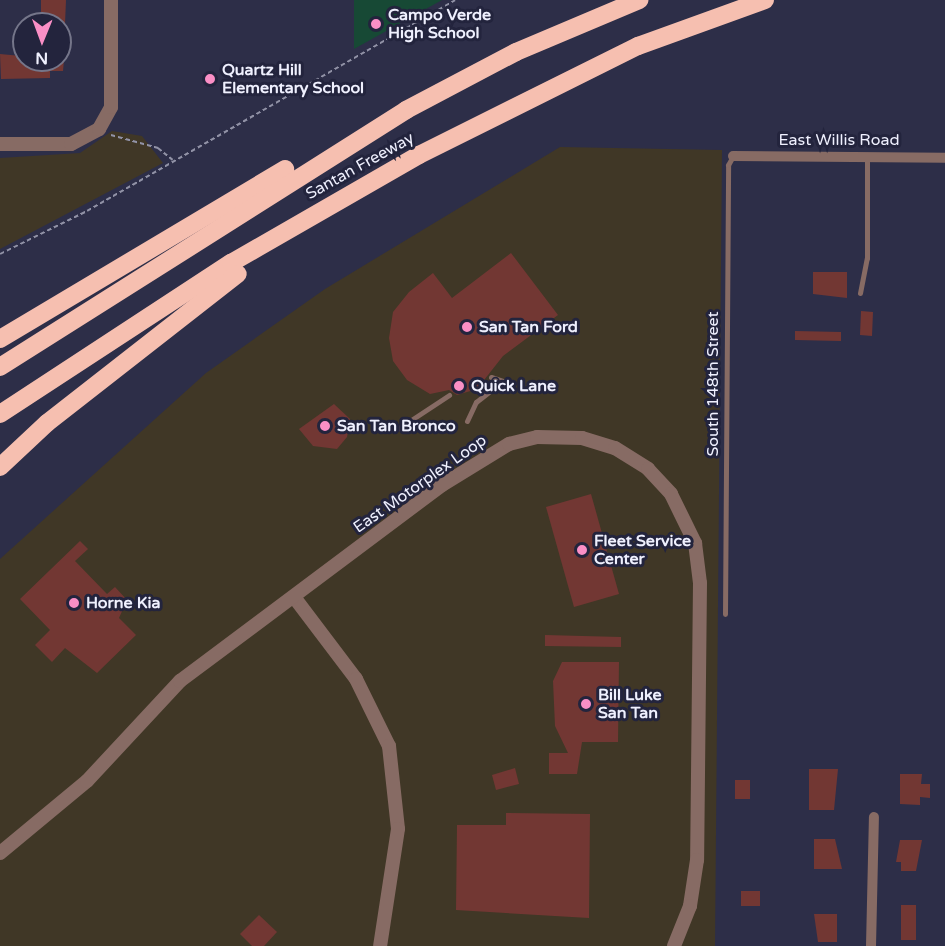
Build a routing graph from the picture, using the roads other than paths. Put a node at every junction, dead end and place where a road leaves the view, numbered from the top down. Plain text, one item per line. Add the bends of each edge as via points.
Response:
1 (111, 0) edge
2 (639, 0) edge
3 (765, 0) edge
4 (0, 144) edge
5 (335, 151) junction
6 (734, 156) joint
7 (867, 157) junction
8 (945, 158) edge
9 (300, 221) junction
10 (860, 293) dead end
11 (0, 339) edge
12 (0, 367) edge
13 (491, 377) dead end
14 (449, 395) dead end
15 (0, 414) edge
16 (468, 421) dead end
17 (399, 428) dead end
18 (0, 467) edge
19 (294, 597) junction
20 (725, 614) dead end
21 (874, 816) dead end
22 (0, 853) edge
23 (380, 946) edge
24 (674, 946) edge
25 (871, 946) edge

1 - 4 street via 111,107 99,129 71,144
2 - 5 highway, Santan Freeway via 516,52
3 - 9 highway, Santan Freeway via 638,46 570,77
5 - 11 highway via 285,169
5 - 12 highway, Santan Freeway
6 - 7 street, East Willis Road
6 - 20 lane, South 148th Street via 728,165
7 - 8 street, East Willis Road
7 - 10 lane via 867,258
9 - 15 highway, Santan Freeway
9 - 18 highway via 268,253 202,297 47,423
13 - 16 lane via 503,381 476,402
14 - 17 lane
19 - 22 street, East Motorplex Loop via 180,681 87,781
19 - 23 street via 356,679 389,746 398,829
19 - 24 street, East Motorplex Loop via 442,485 508,444 537,436 582,438 615,448 648,469 681,509 700,572 697,860 690,906
21 - 25 street

